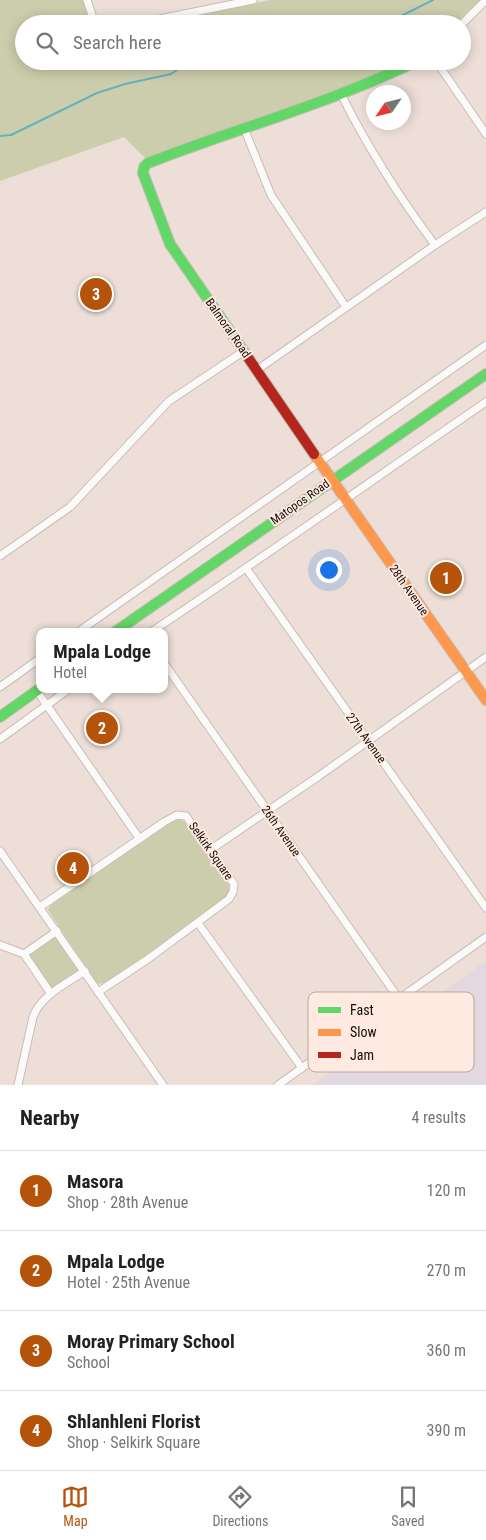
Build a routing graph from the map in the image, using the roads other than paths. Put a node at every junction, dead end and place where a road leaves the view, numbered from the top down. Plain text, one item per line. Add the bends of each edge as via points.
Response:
1 (87, 0) edge
2 (253, 0) edge
3 (486, 0) edge
4 (92, 15) edge
5 (179, 15) edge
6 (471, 15) edge
7 (401, 70) edge
8 (442, 70) edge
9 (341, 94) junction
10 (244, 128) junction
11 (486, 134) edge
12 (486, 212) edge
13 (435, 245) junction
14 (346, 307) junction
15 (486, 345) edge
16 (244, 351) junction
17 (258, 370) junction
18 (486, 374) edge
19 (486, 402) edge
20 (319, 461) junction
21 (332, 480) junction
22 (346, 500) junction
23 (0, 556) edge
24 (246, 568) junction
25 (84, 628) edge
26 (121, 628) edge
27 (157, 628) edge
28 (486, 657) edge
29 (36, 662) edge
30 (168, 668) edge
31 (466, 671) junction
32 (0, 686) edge
33 (36, 691) edge
34 (40, 693) edge
35 (64, 693) edge
36 (486, 700) edge
37 (47, 706) junction
38 (0, 717) edge
39 (0, 739) edge
40 (368, 742) junction
41 (267, 812) junction
42 (140, 838) junction
43 (210, 850) junction
44 (0, 851) edge
45 (40, 907) junction
46 (486, 908) edge
47 (198, 923) junction
48 (57, 931) junction
49 (486, 937) edge
50 (0, 945) edge
51 (24, 954) junction
52 (85, 971) junction
53 (98, 992) junction
54 (393, 992) edge
55 (410, 992) edge
56 (51, 994) junction
57 (308, 1064) edge
58 (302, 1068) junction
59 (18, 1085) edge
60 (163, 1085) edge
61 (278, 1085) edge

1 - 4 street
2 - 5 street
3 - 6 street
7 - 9 street
8 - 11 street
9 - 10 street
9 - 13 street via 370,151
10 - 14 street via 271,195
10 - 16 street, Balmoral Road via 148,163 143,173 167,239
12 - 13 street
13 - 14 street
14 - 17 street
15 - 20 street
16 - 17 street, Balmoral Road
16 - 23 street via 169,401 70,507
17 - 20 street, Balmoral Road
18 - 21 street, Matopos Road
19 - 22 street
20 - 21 street, Balmoral Road
20 - 25 street
21 - 22 street, 28th Avenue
21 - 26 street, Matopos Road
22 - 24 street
22 - 31 street, 28th Avenue
24 - 27 street
24 - 40 street, 27th Avenue
28 - 31 street
29 - 32 street
30 - 41 street, 26th Avenue
31 - 36 street, 28th Avenue
31 - 40 street
33 - 38 street
34 - 37 street
35 - 37 street
37 - 39 street
37 - 42 street
40 - 41 street
40 - 46 street, 27th Avenue
41 - 43 street
41 - 54 street, 26th Avenue
42 - 43 street, Selkirk Square via 182,814
42 - 45 street, Selkirk Square
43 - 47 street, Selkirk Square via 234,887 229,899
44 - 45 street
45 - 48 street
47 - 53 street, Selkirk Square
47 - 58 street
48 - 51 street
48 - 52 street
49 - 55 street
50 - 51 street
51 - 56 street
52 - 53 street
52 - 56 street
53 - 60 street
56 - 59 street via 33,1017
57 - 58 street
58 - 61 street

